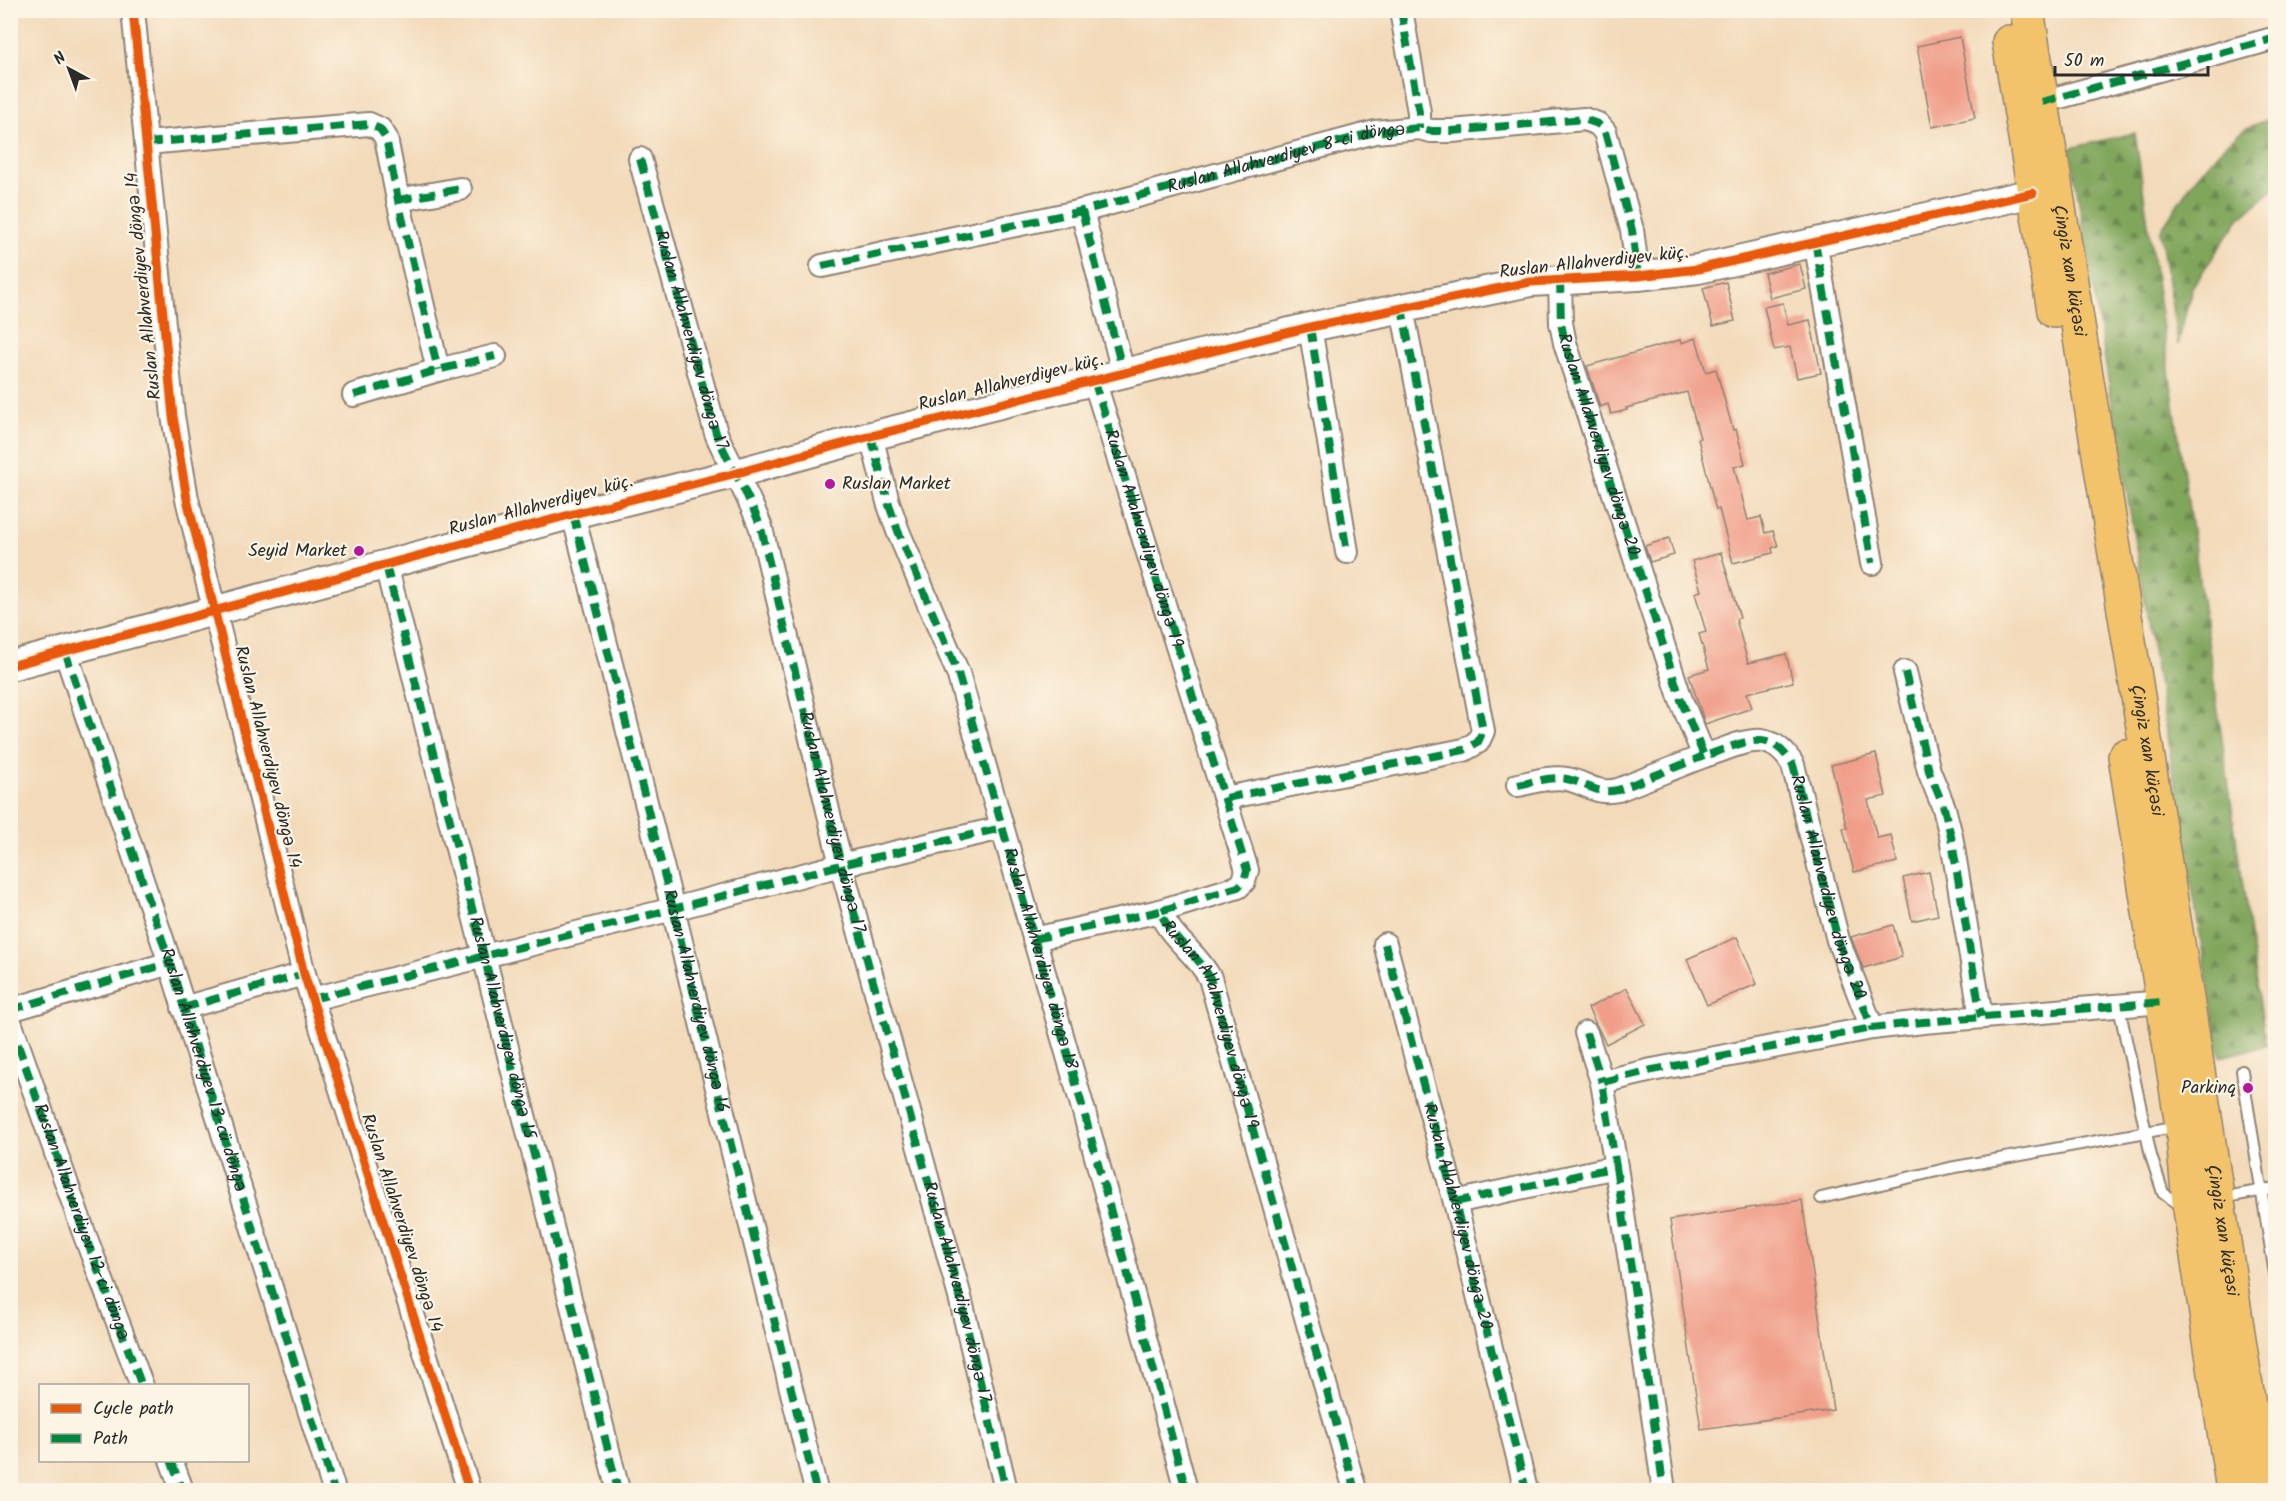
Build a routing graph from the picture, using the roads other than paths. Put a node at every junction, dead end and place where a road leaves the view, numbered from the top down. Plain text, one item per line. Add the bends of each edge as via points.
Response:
1 (133, 10) edge
2 (1401, 10) edge
3 (2004, 10) edge
4 (2027, 10) edge
5 (2276, 38) edge
6 (2042, 102) junction
7 (1419, 128) junction
8 (146, 143) junction
9 (640, 159) dead end
10 (460, 189) dead end
11 (2033, 193) junction
12 (398, 200) junction
13 (1082, 211) junction
14 (1815, 242) junction
15 (822, 266) dead end
16 (1638, 276) junction
17 (1560, 279) junction
18 (1402, 308) junction
19 (1310, 327) junction
20 (495, 356) dead end
21 (438, 370) junction
22 (1124, 372) junction
23 (1094, 380) junction
24 (354, 395) dead end
25 (871, 436) junction
26 (737, 473) junction
27 (573, 514) junction
28 (1347, 552) dead end
29 (1872, 563) dead end
30 (386, 565) junction
31 (214, 612) junction
32 (65, 651) junction
33 (10, 666) edge
34 (1905, 672) dead end
35 (1704, 756) junction
36 (1518, 785) dead end
37 (1226, 798) junction
38 (1002, 828) junction
39 (841, 865) junction
40 (673, 909) junction
41 (1160, 911) junction
42 (1035, 939) junction
43 (1385, 944) dead end
44 (483, 955) junction
45 (170, 963) junction
46 (304, 974) junction
47 (312, 999) junction
48 (2163, 1002) junction
49 (2119, 1007) junction
50 (183, 1008) junction
51 (10, 1010) edge
52 (1981, 1017) junction
53 (10, 1022) edge
54 (1872, 1028) junction
55 (1586, 1032) dead end
56 (2242, 1071) dead end
57 (1602, 1082) junction
58 (2182, 1126) junction
59 (2145, 1132) junction
60 (1616, 1167) junction
61 (2276, 1188) edge
62 (2262, 1191) junction
63 (1821, 1198) dead end
64 (2203, 1201) junction
65 (1455, 1202) junction
66 (2276, 1280) edge
67 (141, 1384) edge
68 (171, 1462) edge
69 (182, 1491) edge
70 (334, 1491) edge
71 (469, 1491) edge
72 (618, 1491) edge
73 (816, 1491) edge
74 (1006, 1491) edge
75 (1186, 1491) edge
76 (1355, 1491) edge
77 (1526, 1491) edge
78 (1664, 1491) edge
79 (2233, 1491) edge
80 (2262, 1491) edge

1 - 8 street, Ruslan Allahverdiyev döngə 14
2 - 7 street
3 - 11 main road, Çingiz xan küçəsi
4 - 6 main road, Çingiz xan küçəsi
5 - 6 street
6 - 64 main road, Çingiz xan küçəsi via 2187,999
7 - 13 street, Ruslan Allahverdiyev 8-ci döngə via 1375,132
7 - 16 street, Ruslan Allahverdiyev 8-ci döngə via 1452,131 1584,119 1598,124 1605,132 1632,230
8 - 12 street via 369,124 380,129 386,138
8 - 31 street, Ruslan Allahverdiyev döngə 14 via 173,416 187,499
9 - 26 street, Ruslan Allahverdiyev döngə 17 via 716,433
10 - 12 street
11 - 14 street, Ruslan Allahverdiyev küç.
11 - 48 main road, Çingiz xan küçəsi via 2076,434
12 - 21 street
13 - 15 street, Ruslan Allahverdiyev 8-ci döngə
13 - 22 street
14 - 16 street, Ruslan Allahverdiyev küç. via 1698,269
14 - 29 street
16 - 17 street, Ruslan Allahverdiyev küç.
17 - 18 street, Ruslan Allahverdiyev küç.
17 - 35 street, Ruslan Allahverdiyev döngə 20 via 1565,344 1681,700
18 - 19 street, Ruslan Allahverdiyev küç.
18 - 37 street via 1483,731 1478,742 1464,750
19 - 22 street, Ruslan Allahverdiyev küç.
19 - 28 street
20 - 21 street
21 - 24 street
22 - 23 street, Ruslan Allahverdiyev küç.
23 - 25 street, Ruslan Allahverdiyev küç.
23 - 37 street, Ruslan Allahverdiyev döngə 19
25 - 26 street, Ruslan Allahverdiyev küç.
25 - 38 street, Ruslan Allahverdiyev döngə 18 via 898,531 958,673
26 - 27 street, Ruslan Allahverdiyev küç.
26 - 39 street, Ruslan Allahverdiyev döngə 17 via 761,528
27 - 30 street, Ruslan Allahverdiyev küç.
27 - 40 street, Ruslan Allahverdiyev döngə 16
30 - 31 street, Ruslan Allahverdiyev küç.
30 - 44 street, Ruslan Allahverdiyev döngə 15
31 - 32 street, Ruslan Allahverdiyev küç.
31 - 46 street, Ruslan Allahverdiyev döngə 14
32 - 33 street, Ruslan Allahverdiyev küç.
32 - 45 street, Ruslan Allahverdiyev 13-cü döngə
34 - 52 street via 1929,771 1951,836
35 - 36 street via 1606,793 1565,778
35 - 54 street, Ruslan Allahverdiyev döngə 20 via 1756,740 1772,742 1785,752 1793,765 1839,940
37 - 41 street, Ruslan Allahverdiyev döngə 19 via 1247,870 1244,881 1238,887
38 - 39 street
38 - 42 street, Ruslan Allahverdiyev döngə 18
39 - 40 street
39 - 74 street, Ruslan Allahverdiyev döngə 17 via 960,1297
40 - 44 street
40 - 73 street, Ruslan Allahverdiyev döngə 16
41 - 42 street
41 - 76 street, Ruslan Allahverdiyev döngə 19 via 1165,926 1202,962 1210,978
42 - 75 street, Ruslan Allahverdiyev döngə 18
43 - 65 street, Ruslan Allahverdiyev döngə 20
44 - 47 street
44 - 72 street, Ruslan Allahverdiyev döngə 15
45 - 50 street, Ruslan Allahverdiyev 13-cü döngə
45 - 51 street
46 - 47 street, Ruslan Allahverdiyev döngə 14
46 - 50 street
47 - 71 street, Ruslan Allahverdiyev döngə 14
48 - 49 street
48 - 58 main road, Çingiz xan küçəsi
49 - 52 street
49 - 59 lane
50 - 70 street, Ruslan Allahverdiyev 13-cü döngə
52 - 54 street
53 - 67 street, Ruslan Allahverdiyev 12-ci döngə
54 - 57 street
55 - 57 street
56 - 62 lane
57 - 60 street
58 - 59 lane
58 - 64 main road, Çingiz xan küçəsi
59 - 63 lane via 1950,1168
59 - 64 lane via 2163,1193 2175,1202
60 - 65 street
60 - 78 street
61 - 62 lane
62 - 64 lane
62 - 66 lane
64 - 79 main road, Çingiz xan küçəsi
64 - 80 main road, Çingiz xan küçəsi
65 - 77 street, Ruslan Allahverdiyev döngə 20
68 - 69 street

